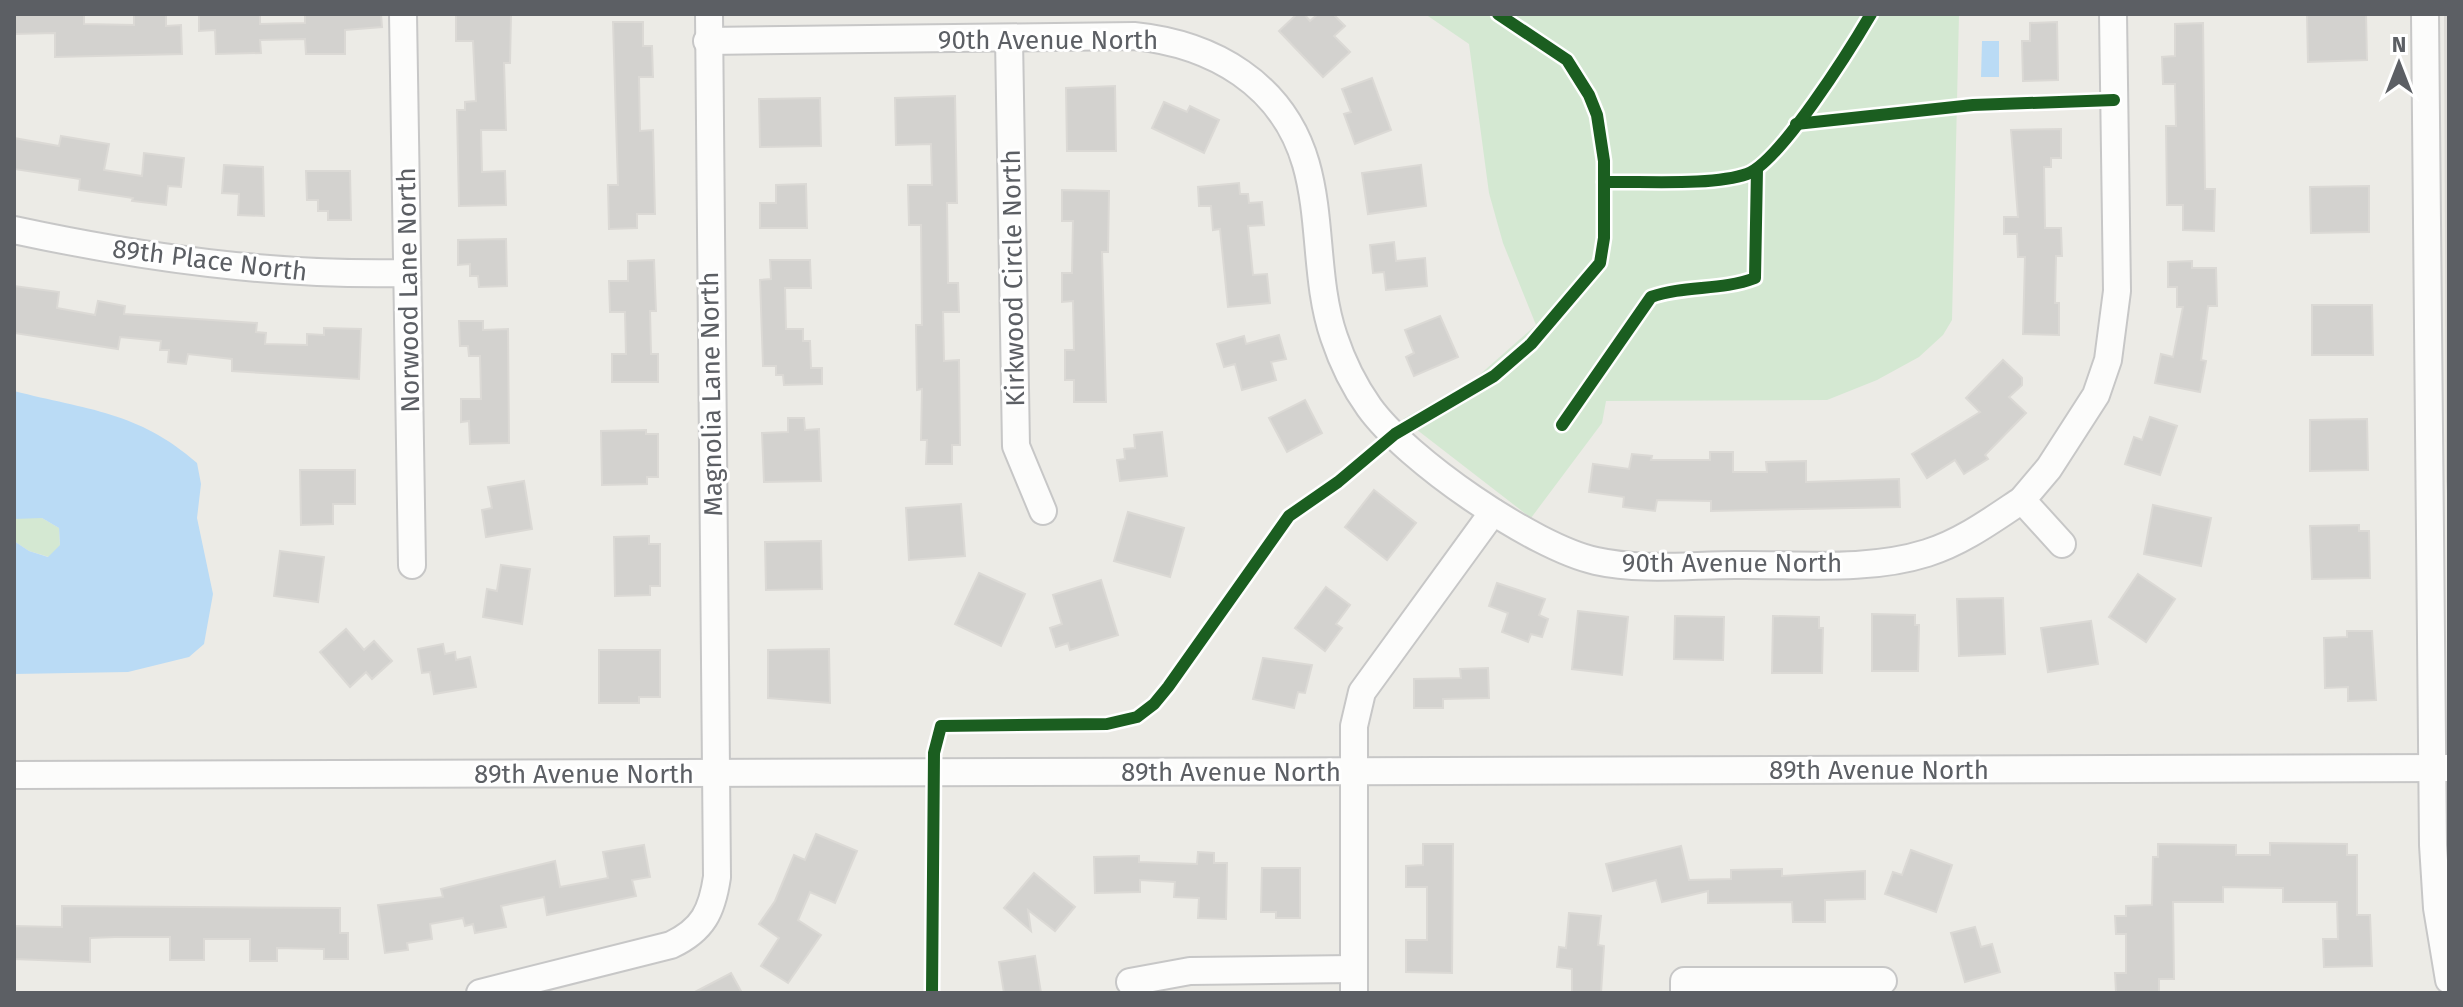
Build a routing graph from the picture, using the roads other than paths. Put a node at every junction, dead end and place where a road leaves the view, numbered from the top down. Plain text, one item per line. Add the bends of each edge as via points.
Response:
1 (403, 14) edge
2 (709, 14) edge
3 (2113, 14) edge
4 (2425, 14) edge
5 (1009, 39) junction
6 (707, 41) junction
7 (14, 230) edge
8 (407, 273) junction
9 (2022, 500) junction
10 (1043, 511) dead end
11 (1493, 512) junction
12 (2062, 544) dead end
13 (412, 565) dead end
14 (2441, 768) edge
15 (1354, 771) junction
16 (715, 774) junction
17 (14, 775) edge
18 (2449, 980) edge
19 (1353, 981) edge
20 (1883, 981) dead end
21 (1130, 982) dead end
22 (480, 993) edge
23 (1684, 993) edge

1 - 8 street, Norwood Lane North
2 - 6 street, Magnolia Lane North
3 - 9 street, 90th Avenue North via 2117,291 2108,360 2096,395
4 - 14 street
5 - 6 street, 90th Avenue North
5 - 10 street, Kirkwood Circle North via 1016,446
5 - 11 street, 90th Avenue North via 1172,40 1207,52 1270,95 1306,163 1333,335 1349,372 1370,408 1395,434
6 - 16 street, Magnolia Lane North
7 - 8 street, 89th Place North via 188,262 281,272
8 - 13 street, Norwood Lane North
9 - 11 street, 90th Avenue North via 1972,533 1929,552 1870,563 1652,566 1597,561 1546,544
9 - 12 street
11 - 15 street via 1362,692 1354,726
14 - 15 street, 89th Avenue North
14 - 18 street via 2433,845
15 - 16 street, 89th Avenue North
15 - 19 street
16 - 17 street, 89th Avenue North
16 - 22 street, Magnolia Lane North via 714,900 705,921 691,935 671,945
19 - 21 street via 1190,971
20 - 23 street via 1684,981

